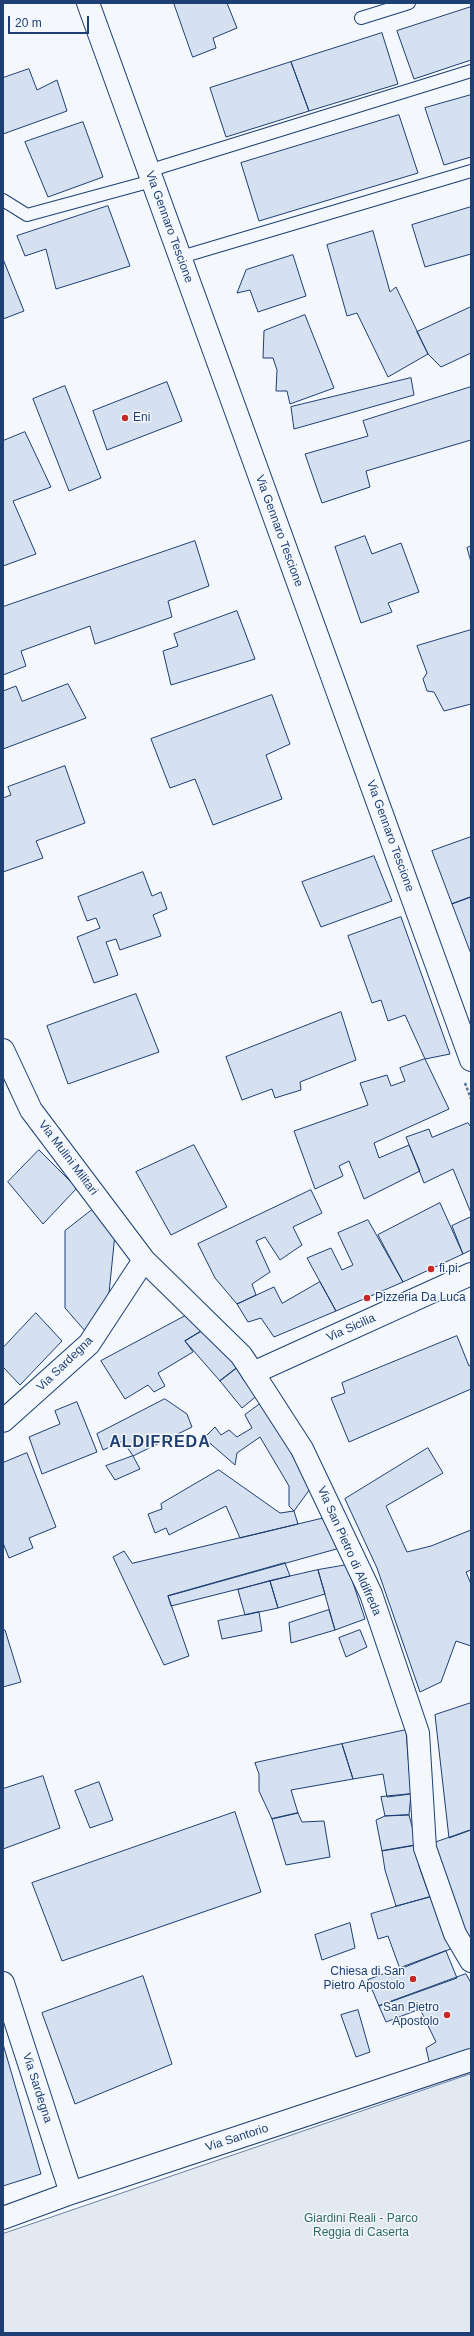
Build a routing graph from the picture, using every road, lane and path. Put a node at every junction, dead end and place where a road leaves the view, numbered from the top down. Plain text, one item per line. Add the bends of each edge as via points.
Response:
1 (88, 3) edge
2 (408, 3) edge
3 (361, 18) dead end
4 (471, 71) edge
5 (471, 171) edge
6 (150, 176) junction
7 (3, 200) edge
8 (180, 257) junction
9 (3, 1050) edge
10 (471, 1060) edge
11 (144, 1260) junction
12 (471, 1274) edge
13 (253, 1373) junction
14 (3, 1421) edge
15 (471, 1961) edge
16 (3, 1983) edge
17 (471, 2060) edge
18 (71, 2193) junction
19 (3, 2218) edge

1 - 6 street, Via Gennaro Tescione
2 - 3 lane
4 - 6 lane
5 - 8 lane
6 - 7 lane via 27,215
6 - 8 street, Via Gennaro Tescione
8 - 10 street, Via Gennaro Tescione
9 - 11 street, Via Mulini Militari via 31,1110
11 - 13 street, Via San Pietro di Aldifreda via 241,1355
11 - 14 street, Via Sardegna via 89,1344
12 - 13 street, Via Sicilia
13 - 15 street, Via San Pietro di Aldifreda via 302,1449 371,1594 418,1733 425,1848 455,1934
16 - 18 street, Via Sardegna
17 - 18 street, Via Santorio
18 - 19 street, Via Santorio

